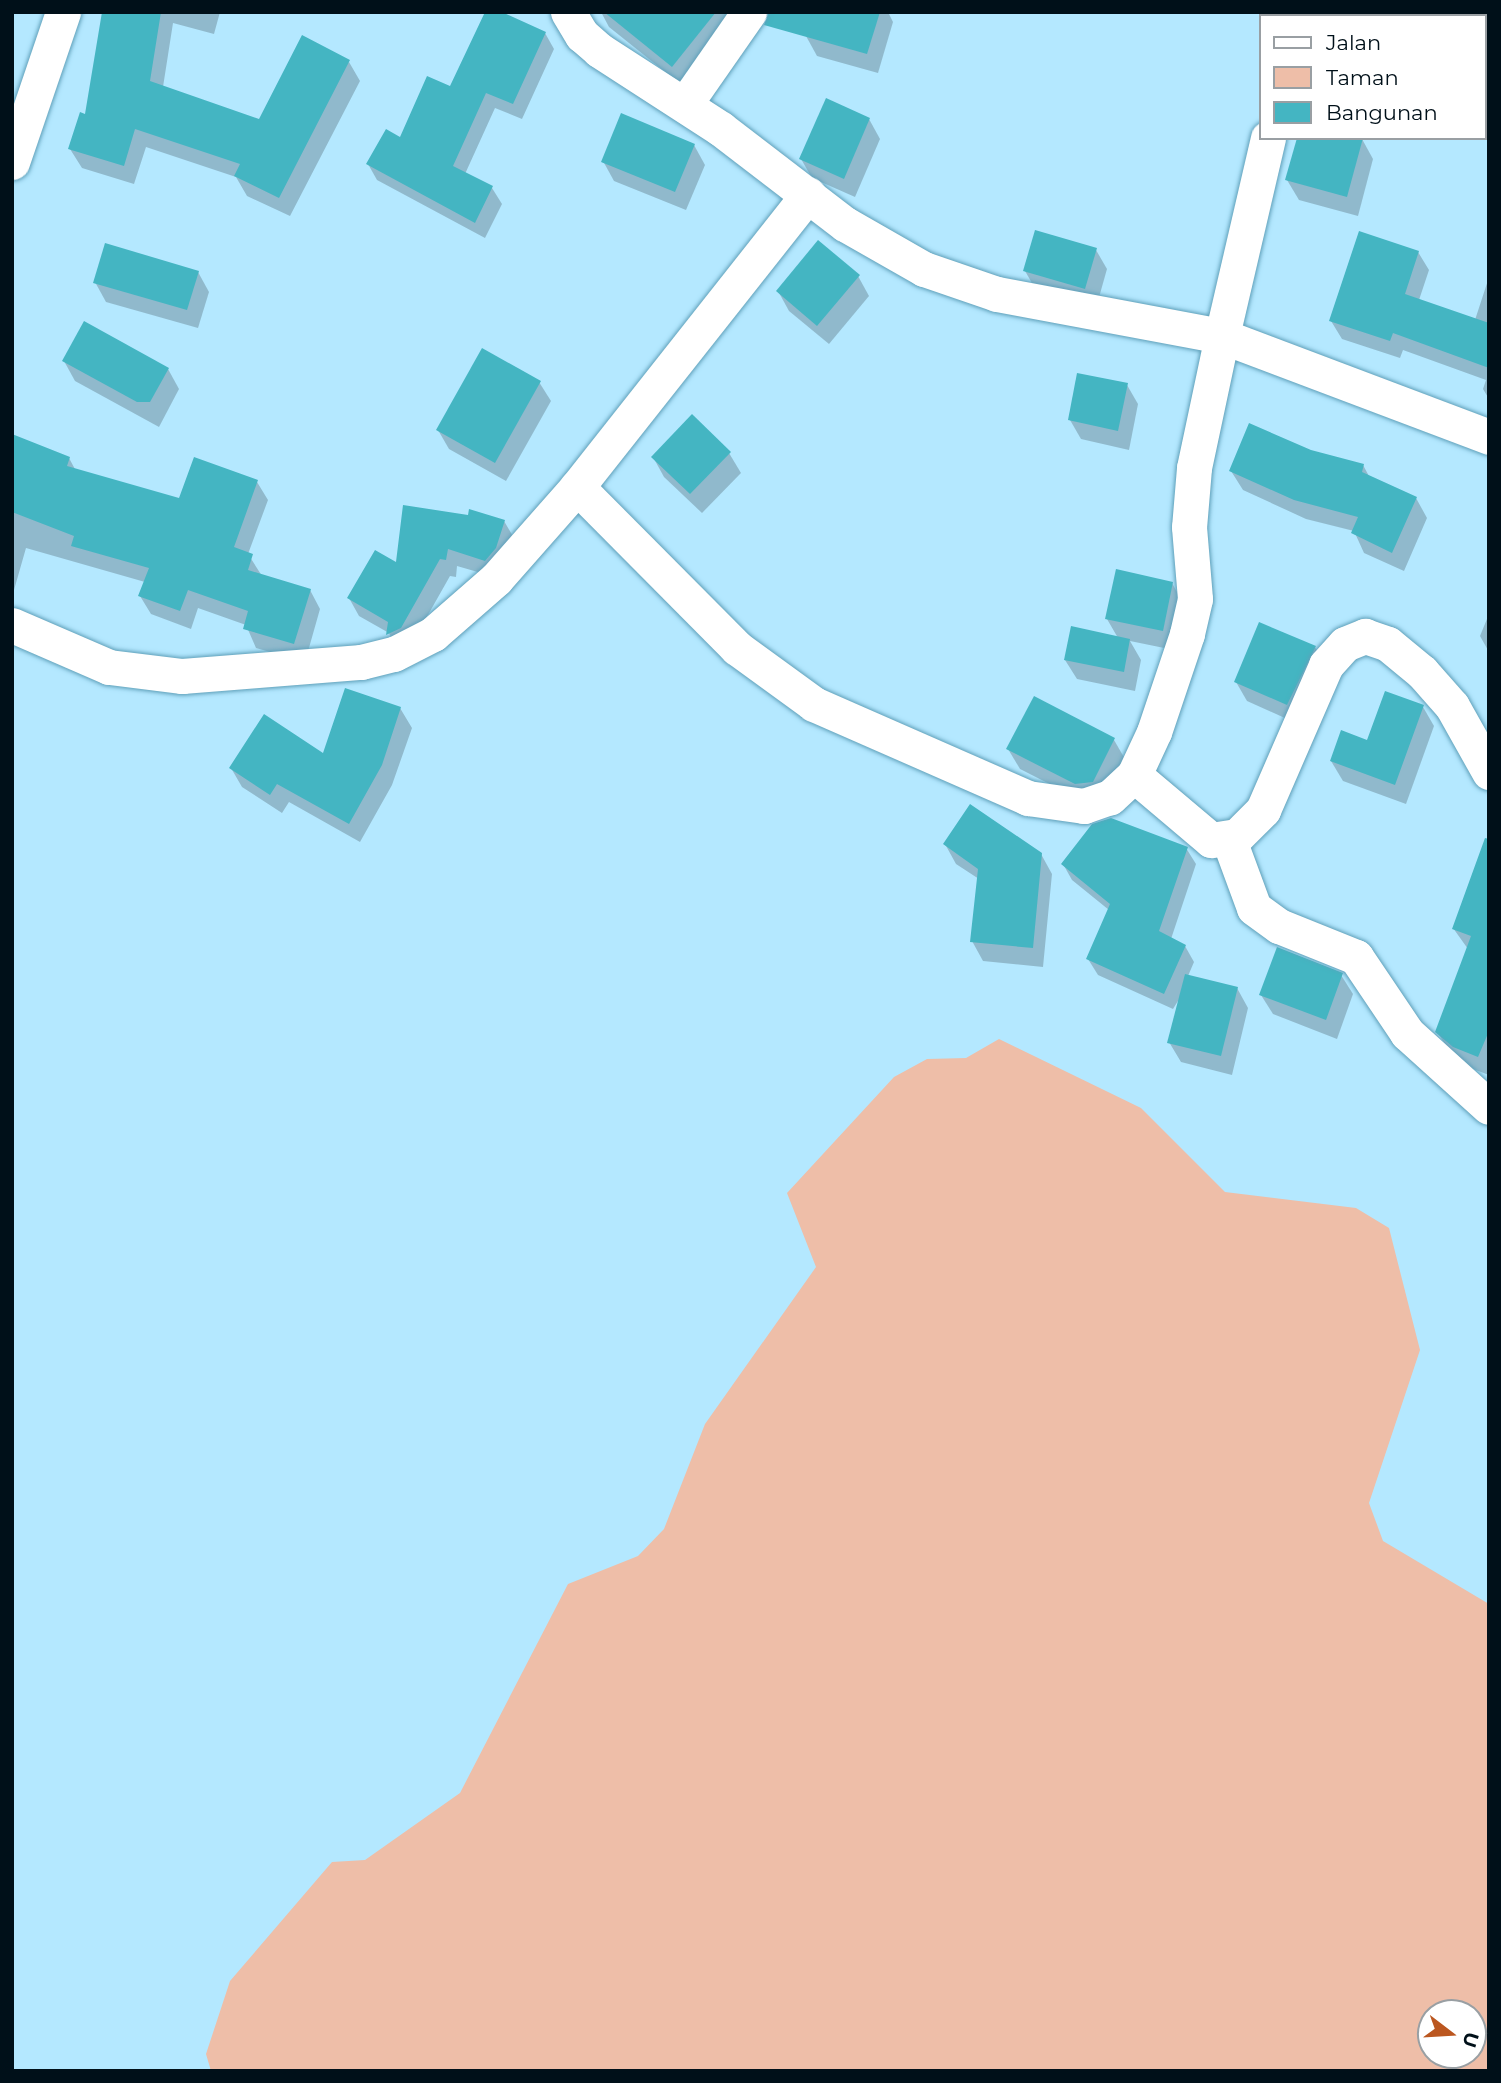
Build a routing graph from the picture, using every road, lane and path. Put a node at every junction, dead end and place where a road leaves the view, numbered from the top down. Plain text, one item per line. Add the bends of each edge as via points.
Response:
1 (62, 12) edge
2 (568, 12) edge
3 (749, 12) edge
4 (685, 104) junction
5 (1268, 140) edge
6 (12, 162) edge
7 (808, 194) junction
8 (1222, 336) junction
9 (1489, 437) edge
10 (578, 487) junction
11 (12, 625) edge
12 (1489, 772) edge
13 (1134, 775) junction
14 (1228, 840) junction
15 (1489, 1107) edge

1 - 6 street
2 - 4 street via 590,42
3 - 4 street
4 - 7 street
5 - 8 street
7 - 8 street via 882,246 969,286
7 - 10 street
8 - 9 street
8 - 13 street via 1194,468 1189,527 1195,599 1166,698
10 - 11 street via 461,613 394,654 315,668 147,675 108,667
10 - 13 street via 737,648 814,704 1028,798 1084,806 1110,797
12 - 14 street via 1452,706 1415,666 1377,638 1355,638 1335,653 1314,687 1263,810
13 - 14 street via 1206,837
14 - 15 street via 1254,908 1356,957 1407,1033

